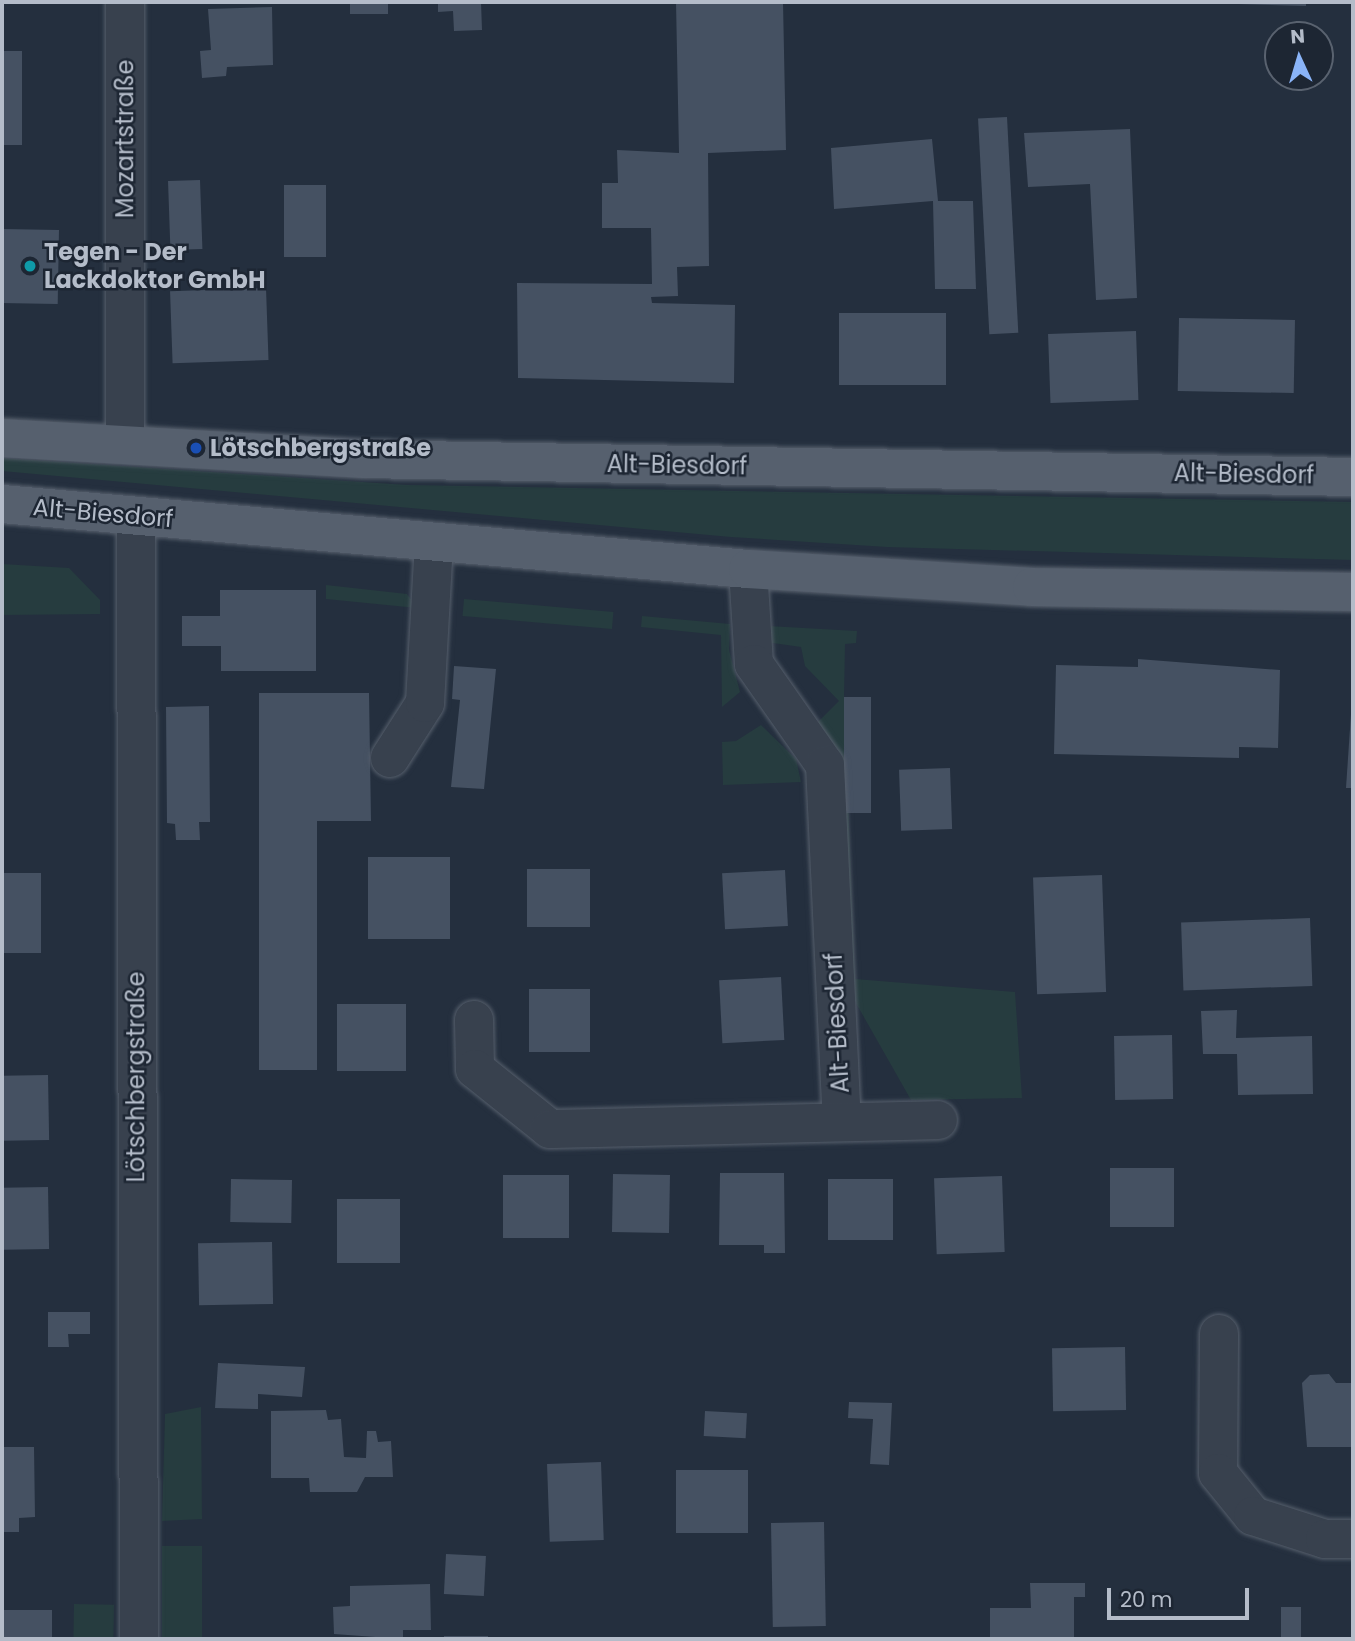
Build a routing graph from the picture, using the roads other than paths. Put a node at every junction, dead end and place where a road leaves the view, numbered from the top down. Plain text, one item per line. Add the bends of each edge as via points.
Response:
1 (125, 2) edge
2 (2, 438) edge
3 (125, 444) junction
4 (1353, 477) edge
5 (2, 504) edge
6 (136, 516) junction
7 (434, 542) junction
8 (748, 569) junction
9 (1353, 592) edge
10 (390, 758) dead end
11 (474, 1020) dead end
12 (938, 1121) dead end
13 (842, 1122) junction
14 (1219, 1334) dead end
15 (1353, 1539) edge
16 (139, 1639) edge

1 - 3 street, Mozartstraße
2 - 3 main road, Alt-Biesdorf
3 - 4 main road, Alt-Biesdorf via 488,463
5 - 6 main road, Alt-Biesdorf
6 - 7 main road, Alt-Biesdorf
6 - 16 street, Lötschbergstraße
7 - 8 main road, Alt-Biesdorf
7 - 10 street via 425,703
8 - 9 main road, Alt-Biesdorf via 1032,586
8 - 13 street, Alt-Biesdorf via 754,664 825,765
11 - 13 street, Alt-Biesdorf via 475,1069 550,1129
12 - 13 street, Alt-Biesdorf
14 - 15 street via 1218,1473 1254,1516 1325,1539

